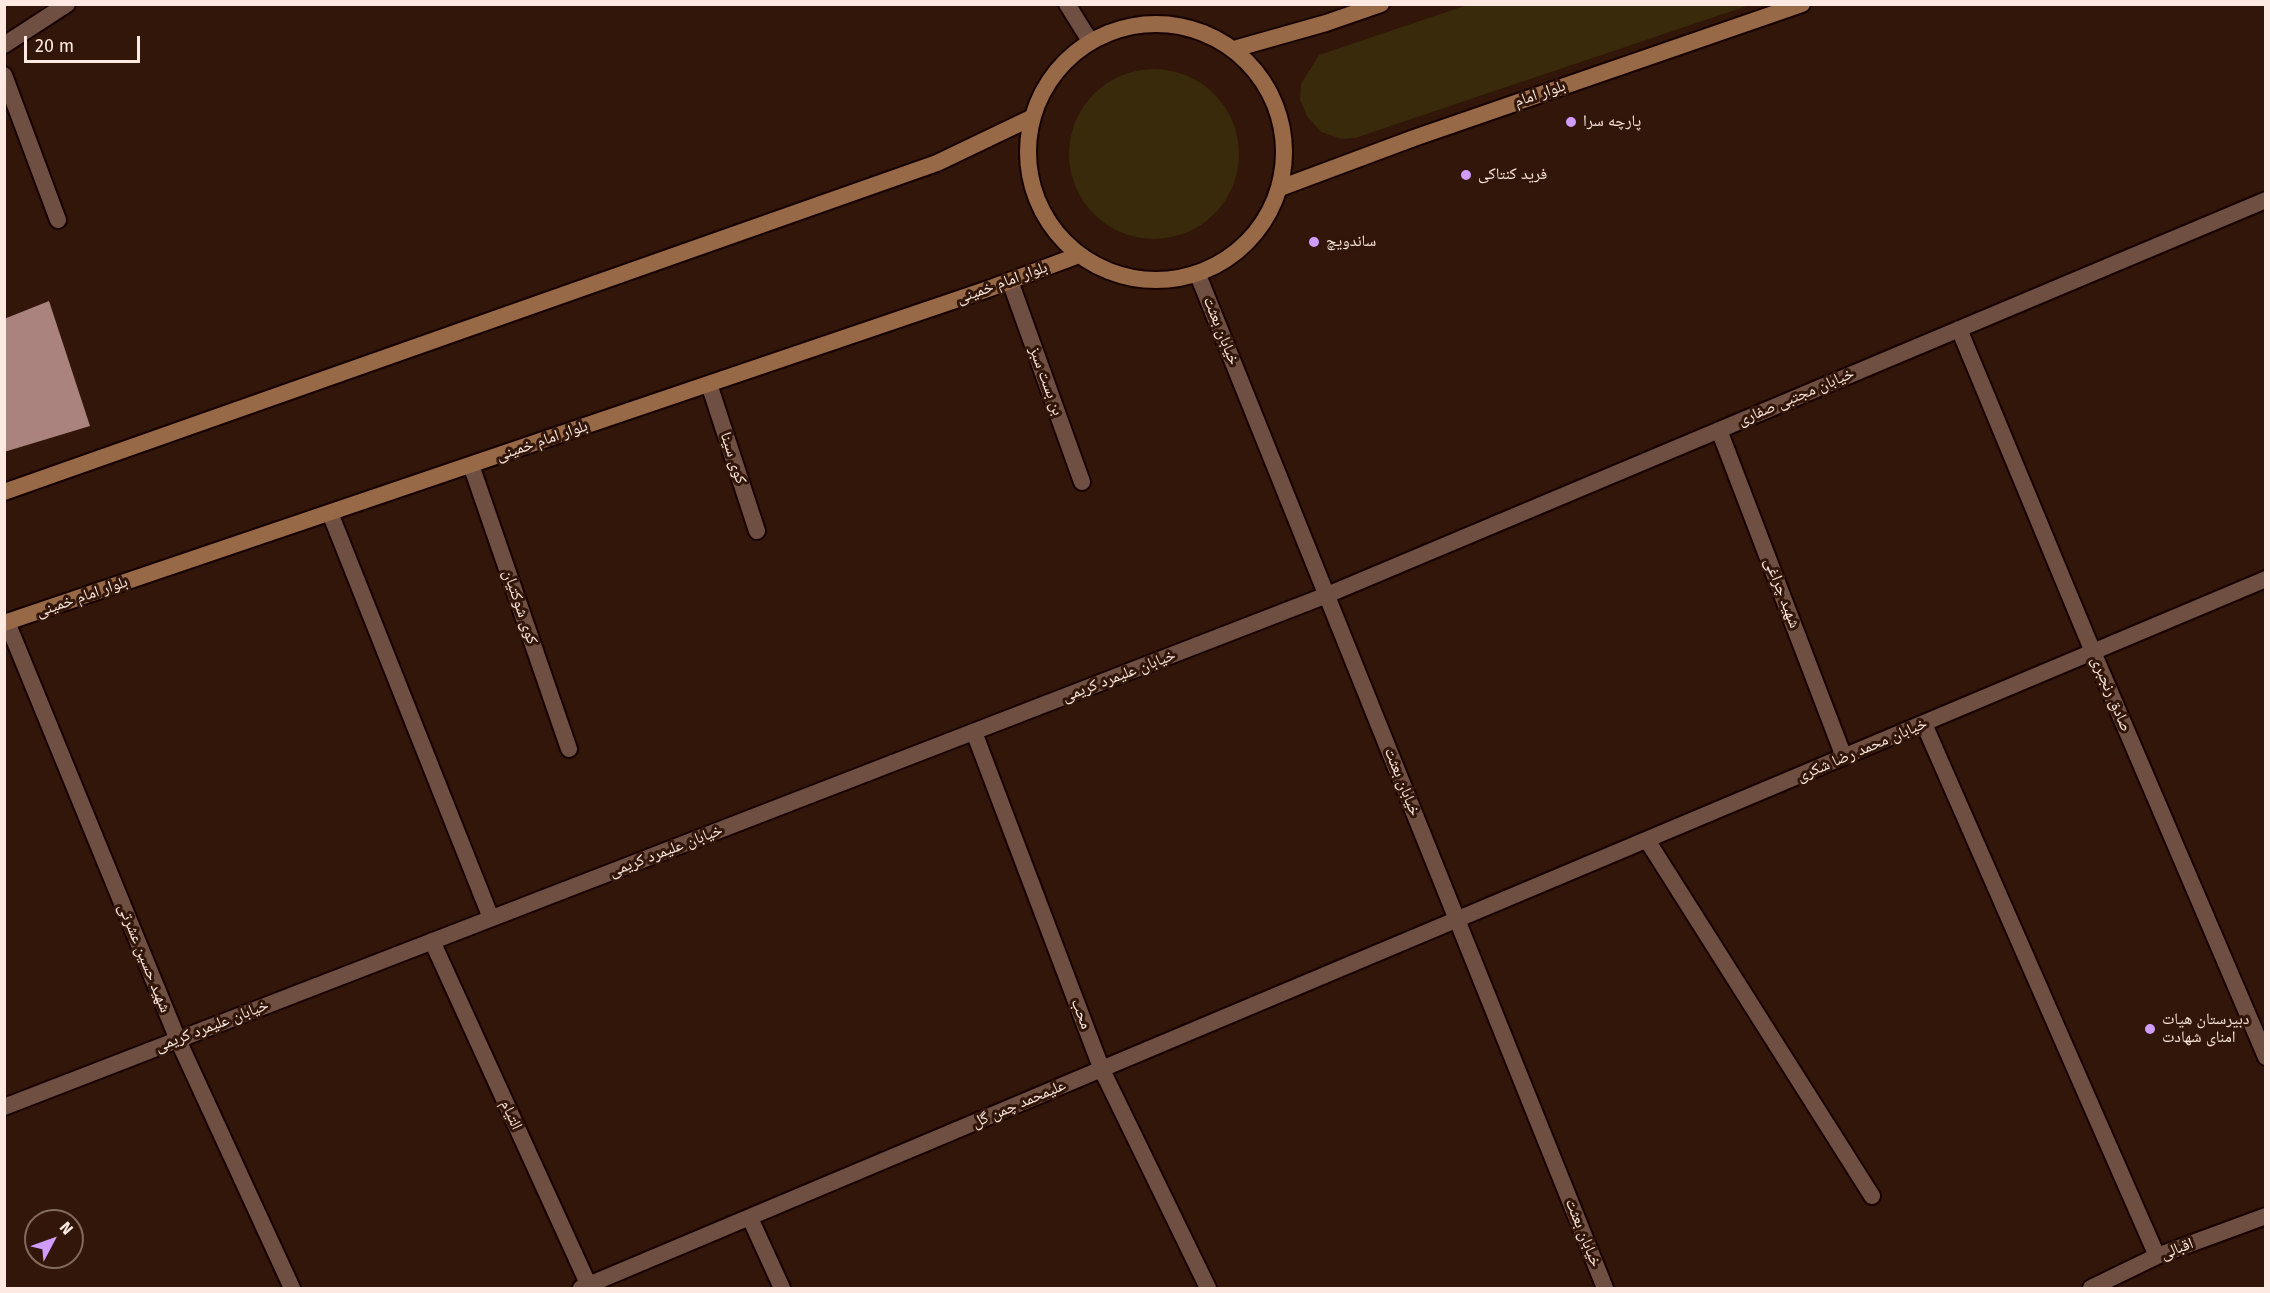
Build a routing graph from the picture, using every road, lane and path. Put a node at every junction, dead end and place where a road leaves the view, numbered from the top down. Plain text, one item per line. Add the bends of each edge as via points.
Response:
1 (67, 4) edge
2 (1067, 4) edge
3 (1381, 4) edge
4 (1802, 4) edge
5 (1090, 41) junction
6 (4, 45) edge
7 (1234, 49) junction
8 (4, 75) edge
9 (1031, 118) junction
10 (1280, 189) junction
11 (2265, 200) edge
12 (58, 220) dead end
13 (1078, 255) junction
14 (1198, 275) junction
15 (1010, 281) junction
16 (1959, 329) junction
17 (709, 384) junction
18 (1719, 430) junction
19 (471, 465) junction
20 (1082, 482) dead end
21 (4, 492) edge
22 (330, 513) junction
23 (758, 531) dead end
24 (2265, 579) edge
25 (1327, 595) junction
26 (6, 623) edge
27 (2093, 652) junction
28 (1924, 724) junction
29 (974, 732) junction
30 (569, 749) dead end
31 (1844, 757) junction
32 (1647, 840) junction
33 (490, 918) junction
34 (1458, 920) junction
35 (432, 941) junction
36 (178, 1040) junction
37 (2265, 1058) edge
38 (1102, 1070) junction
39 (4, 1107) edge
40 (1872, 1196) dead end
41 (2265, 1216) edge
42 (750, 1218) junction
43 (2157, 1256) junction
44 (292, 1288) edge
45 (587, 1288) edge
46 (782, 1288) edge
47 (1208, 1288) edge
48 (1605, 1288) edge
49 (2091, 1288) edge

1 - 6 street
2 - 5 street
3 - 7 main road
4 - 10 main road, بلوار امام via 1414,138
5 - 7 main road via 1136,24 1171,23 1204,32
5 - 9 main road via 1071,54 1047,82
7 - 10 main road via 1261,77 1279,112 1285,150
8 - 12 street
9 - 13 main road via 1027,156 1034,194 1052,228
9 - 21 main road via 937,163
10 - 14 main road via 1263,226 1234,255
11 - 16 street, خیابان مجتبی صفاری
13 - 14 main road via 1115,275 1157,281
13 - 15 main road, بلوار امام خمینی
14 - 25 street, خیابان بعثت
15 - 17 main road, بلوار امام خمینی
15 - 20 street, بن بست سبز
16 - 18 street, خیابان مجتبی صفاری
16 - 27 street, صادق رنجبری
17 - 19 main road, بلوار امام خمینی
17 - 23 street, کوی سینا
18 - 25 street, خیابان مجتبی صفاری
18 - 31 street, شهید چراغی
19 - 22 main road, بلوار امام خمینی
19 - 30 street, کوی شوکتیان
22 - 26 main road, بلوار امام خمینی
22 - 33 street
24 - 27 street, خیابان محمد رضا شکری
25 - 29 street, خیابان علیمرد کریمی
25 - 34 street, خیابان بعثت
26 - 36 street, شهید حسین عشرتی
27 - 28 street, خیابان محمد رضا شکری
27 - 37 street, صادق رنجبری
28 - 31 street, خیابان محمد رضا شکری
28 - 43 street
29 - 33 street, خیابان علیمرد کریمی
29 - 38 street, محب
31 - 32 street, خیابان محمد رضا شکری
32 - 34 street, خیابان محمد رضا شکری
32 - 40 street
33 - 35 street, خیابان علیمرد کریمی
34 - 38 street, علیمحمد چمن گل
34 - 48 street, خیابان بعثت
35 - 36 street, خیابان علیمرد کریمی
35 - 45 street, التیام
36 - 39 street, خیابان علیمرد کریمی
36 - 44 street, شهید حسین عشرتی
38 - 42 street, علیمحمد چمن گل
38 - 47 street, محب
41 - 43 street, اقبالی
42 - 45 street, علیمحمد چمن گل
42 - 46 street
43 - 49 street, اقبالی

